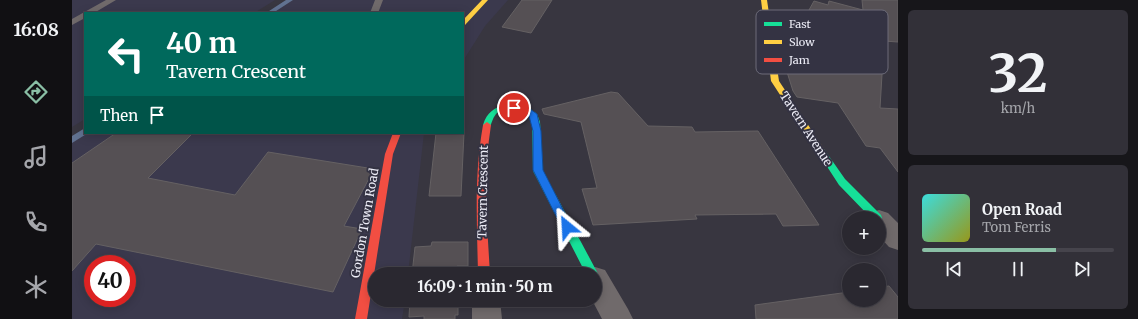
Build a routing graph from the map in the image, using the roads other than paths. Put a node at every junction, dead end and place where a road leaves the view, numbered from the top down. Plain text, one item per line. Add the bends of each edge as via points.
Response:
1 (112, 0) edge
2 (378, 0) edge
3 (485, 0) edge
4 (764, 0) edge
5 (765, 10) edge
6 (90, 12) edge
7 (374, 12) edge
8 (84, 16) edge
9 (72, 22) edge
10 (464, 23) edge
11 (774, 74) edge
12 (397, 134) edge
13 (870, 211) edge
14 (886, 227) edge
15 (898, 239) edge
16 (484, 267) edge
17 (588, 267) edge
18 (602, 291) edge
19 (486, 307) edge
20 (361, 319) edge
21 (487, 319) edge
22 (618, 319) edge

1 - 6 lane
2 - 7 lane
3 - 10 street
4 - 5 street, Tavern Avenue
8 - 9 lane
11 - 13 street, Tavern Avenue via 775,81 842,182
12 - 20 street, Gordon Town Road via 389,154
14 - 15 street, Tavern Avenue
16 - 17 street, Tavern Crescent via 482,151 489,118 496,111 506,107 523,108 533,114 536,122 538,170
18 - 22 street
19 - 21 street

